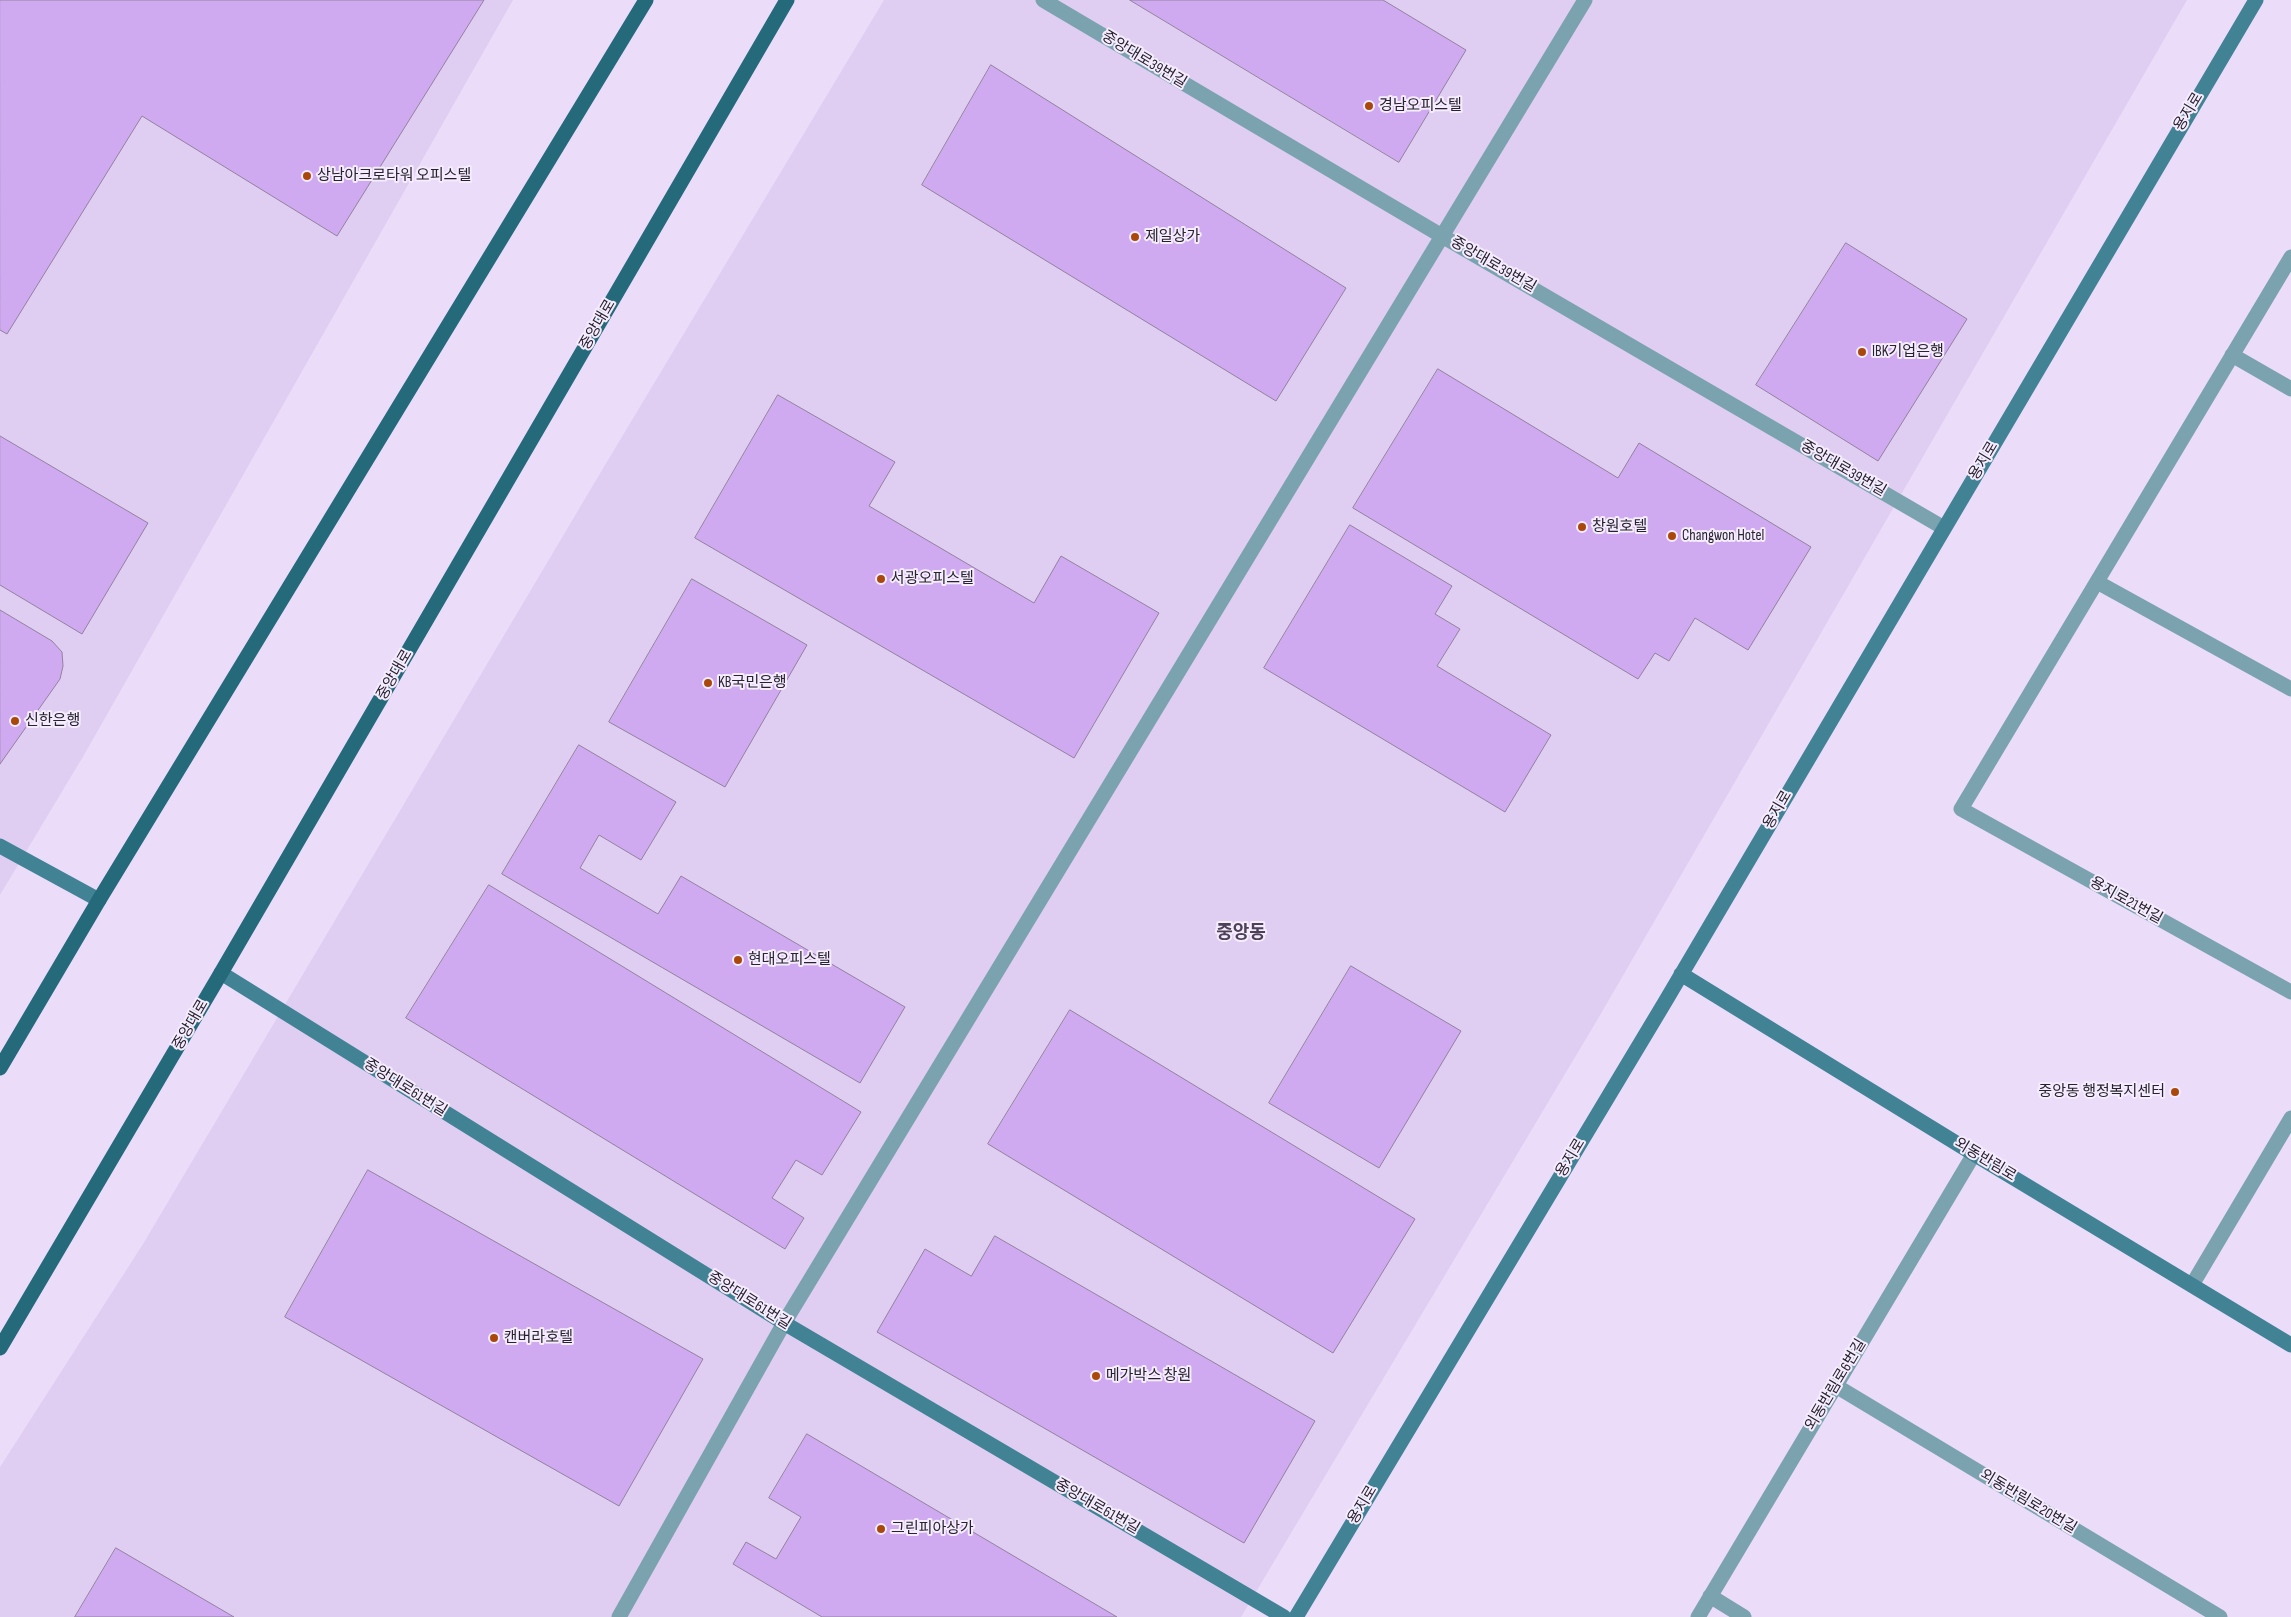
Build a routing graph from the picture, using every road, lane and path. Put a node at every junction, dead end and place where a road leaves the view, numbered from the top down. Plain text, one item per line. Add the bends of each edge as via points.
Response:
1 (646, 0) edge
2 (787, 0) edge
3 (1043, 0) edge
4 (1584, 0) edge
5 (2256, 0) edge
6 (1442, 236) junction
7 (2291, 257) edge
8 (2232, 355) junction
9 (2291, 388) edge
10 (1944, 528) junction
11 (2097, 582) junction
12 (2291, 689) edge
13 (0, 846) edge
14 (99, 900) junction
15 (221, 973) junction
16 (1682, 974) junction
17 (2291, 992) edge
18 (0, 1068) edge
19 (2291, 1118) edge
20 (1974, 1154) junction
21 (2192, 1285) junction
22 (784, 1323) junction
23 (2291, 1345) edge
24 (0, 1348) edge
25 (1836, 1386) junction
26 (1710, 1596) junction
27 (619, 1617) edge
28 (1284, 1617) edge
29 (1296, 1617) edge
30 (1698, 1617) edge
31 (1744, 1617) edge
32 (2220, 1617) edge

1 - 14 main road
2 - 15 main road, 중앙대로
3 - 6 street, 중앙대로39번길
4 - 6 street
5 - 10 main road, 용지로
6 - 10 street, 중앙대로39번길
6 - 22 street
7 - 8 street
8 - 9 street
8 - 11 street
10 - 16 main road, 용지로
11 - 12 street
11 - 17 street, 용지로21번길 via 1961,809
13 - 14 main road
14 - 18 main road
15 - 22 main road, 중앙대로61번길
15 - 24 main road, 중앙대로
16 - 20 main road, 외동반림로
16 - 29 main road, 용지로
19 - 21 street
20 - 21 main road, 외동반림로
20 - 25 street, 외동반림로6번길
21 - 23 main road, 외동반림로
22 - 27 street
22 - 28 main road, 중앙대로61번길
25 - 26 street, 외동반림로6번길
25 - 32 street, 외동반림로20번길
26 - 30 street, 외동반림로6번길
26 - 31 street

